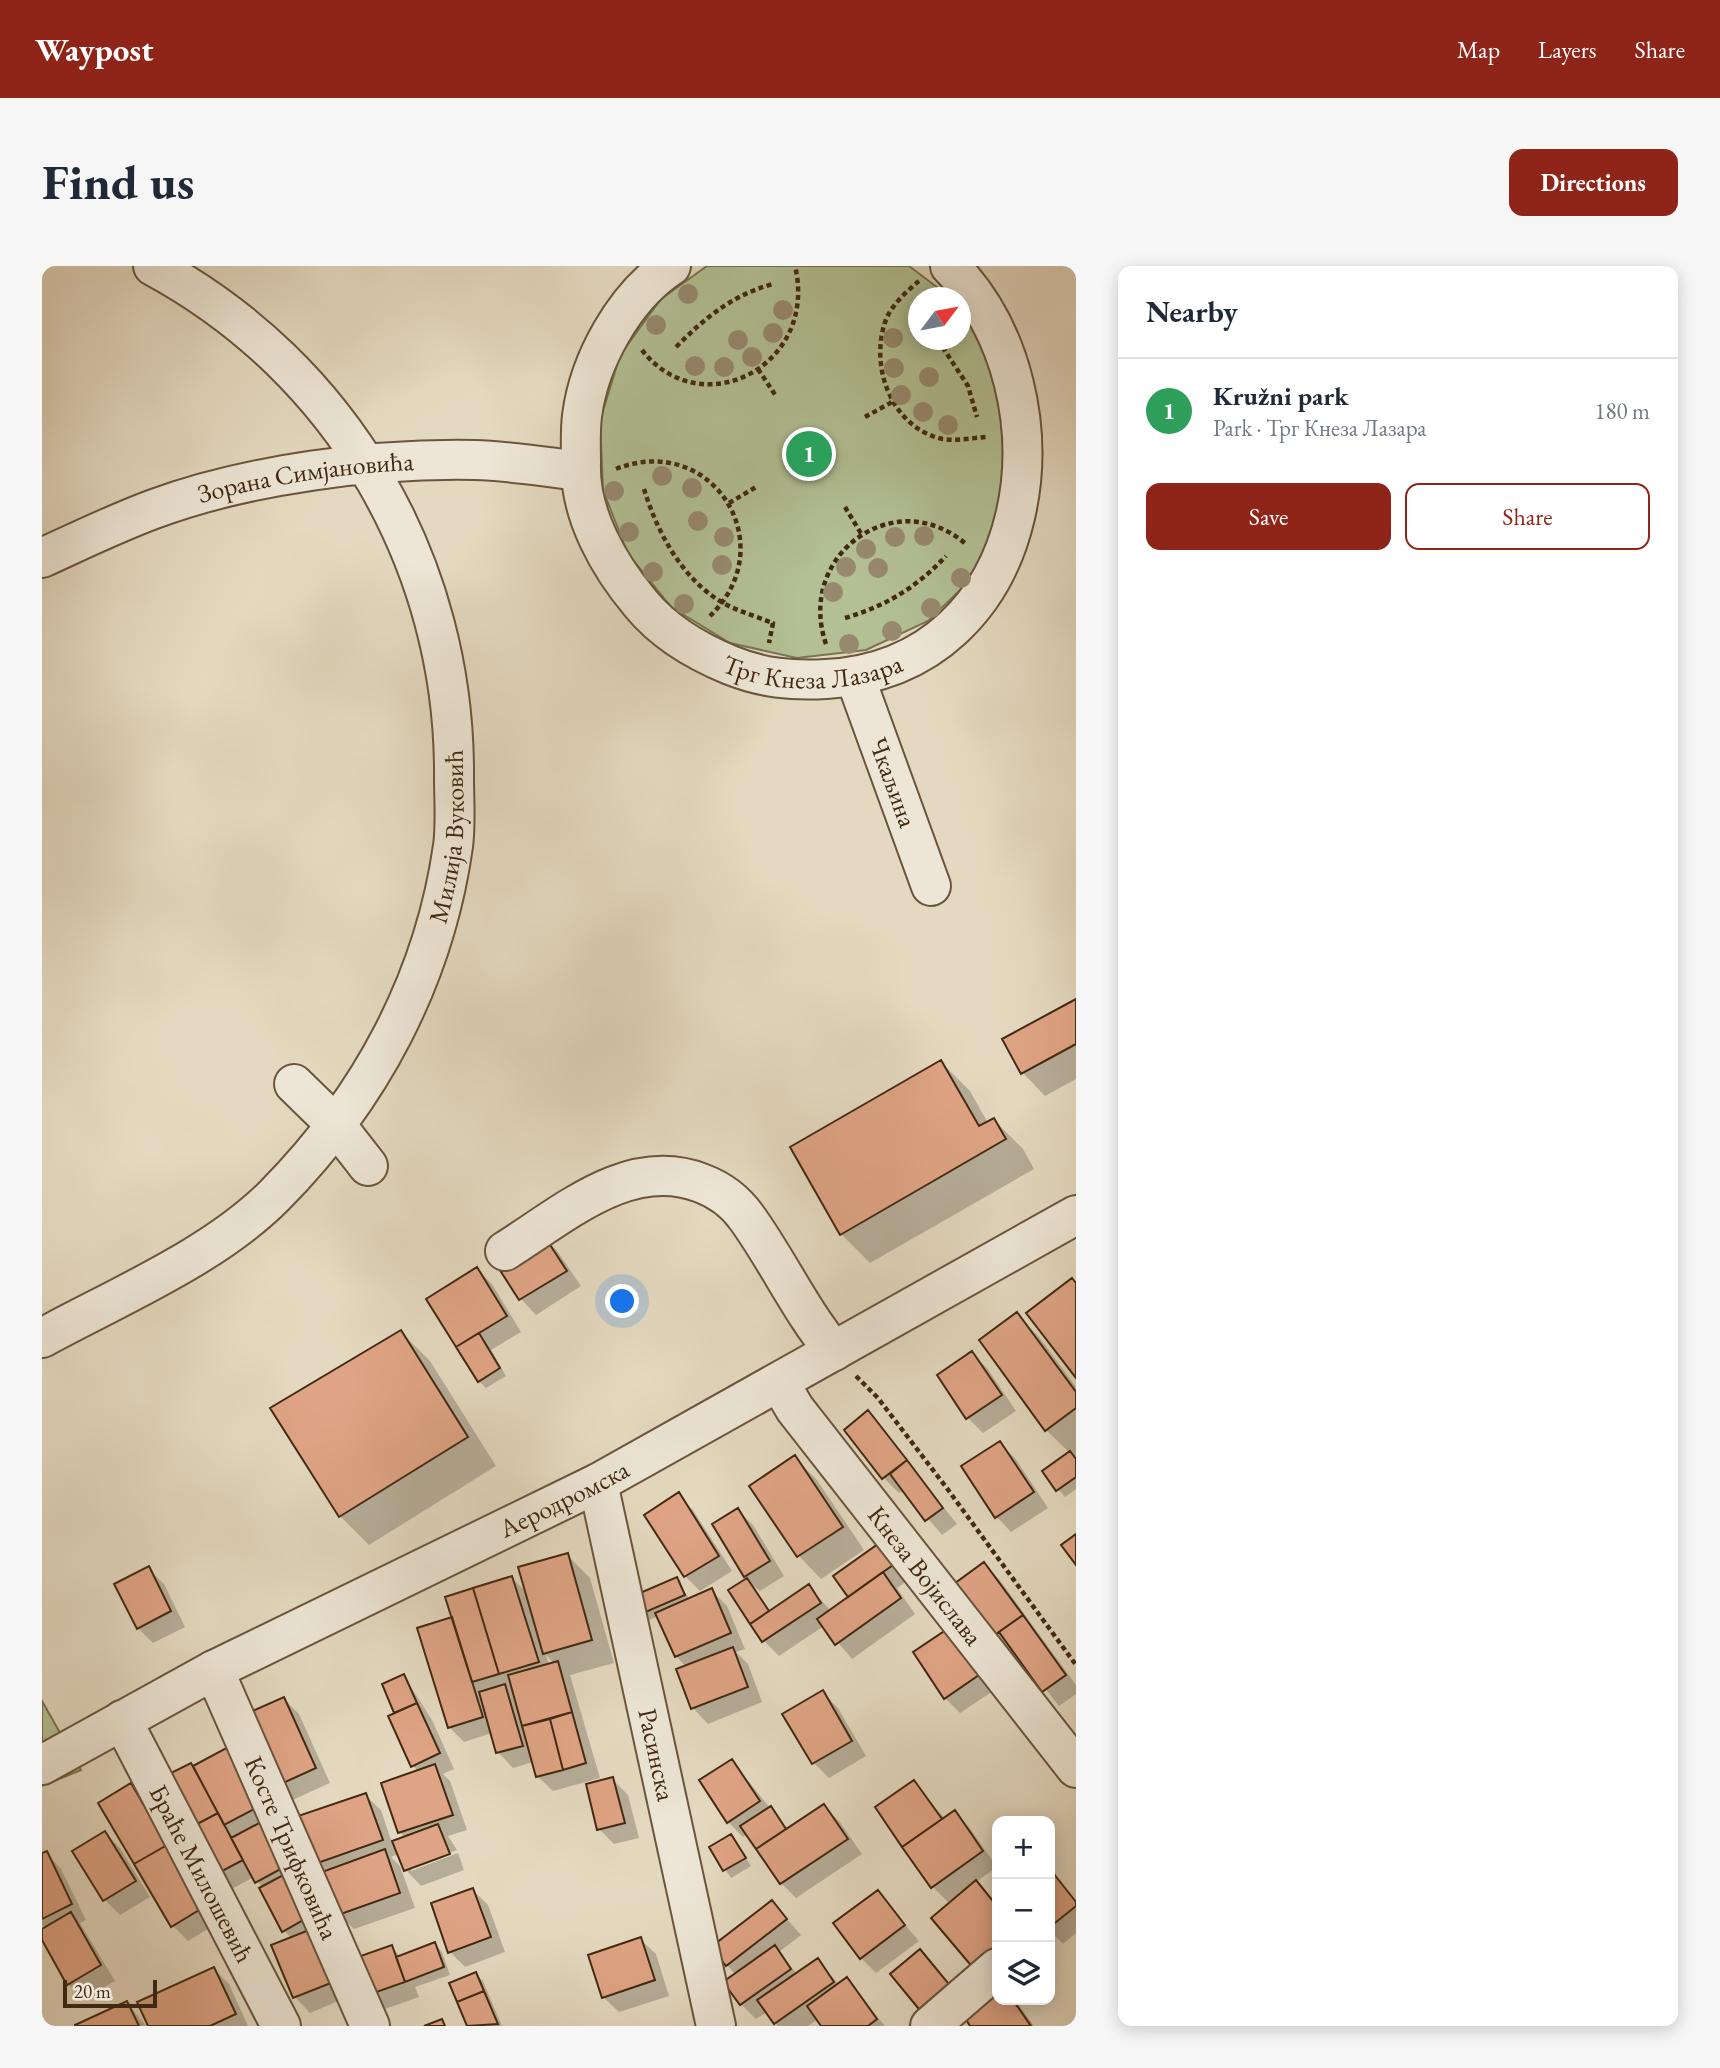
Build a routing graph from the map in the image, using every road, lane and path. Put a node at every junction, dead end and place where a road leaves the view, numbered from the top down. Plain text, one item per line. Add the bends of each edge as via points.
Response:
1 (153, 266) edge
2 (671, 266) edge
3 (795, 266) edge
4 (937, 271) edge
5 (773, 284) dead end
6 (639, 346) dead end
7 (676, 347) dead end
8 (945, 350) edge
9 (758, 369) junction
10 (776, 396) dead end
11 (892, 402) junction
12 (866, 417) dead end
13 (977, 418) dead end
14 (993, 435) dead end
15 (368, 466) junction
16 (596, 471) junction
17 (755, 487) dead end
18 (644, 489) dead end
19 (729, 503) junction
20 (845, 507) dead end
21 (862, 535) junction
22 (975, 555) dead end
23 (946, 556) dead end
24 (42, 558) edge
25 (722, 602) junction
26 (845, 618) dead end
27 (706, 619) dead end
28 (843, 666) junction
29 (790, 681) junction
30 (931, 886) dead end
31 (294, 1084) dead end
32 (336, 1125) junction
33 (368, 1166) dead end
34 (1071, 1229) edge
35 (505, 1251) dead end
36 (42, 1338) edge
37 (834, 1351) junction
38 (779, 1382) junction
39 (598, 1483) junction
40 (1076, 1665) edge
41 (214, 1670) junction
42 (122, 1720) junction
43 (42, 1765) edge
44 (1076, 1768) edge
45 (992, 1972) edge
46 (281, 2026) edge
47 (370, 2026) edge
48 (716, 2026) edge
49 (930, 2026) edge

1 - 15 street, Милија Вуковић via 186,284 264,341 321,401
2 - 16 street, Трг Кнеза Лазара via 623,314 596,362 582,415
3 - 9 path via 800,299 797,316 782,350
4 - 11 path via 901,298 883,331 880,368
4 - 28 street, Трг Кнеза Лазара via 967,279 998,313 1021,353 1048,443 1035,507 1021,548 992,594 953,633 907,661
5 - 7 path via 730,300
6 - 9 path via 661,367 709,385
8 - 13 path via 968,386
9 - 10 path
11 - 12 path
11 - 14 path via 908,419 942,439
15 - 16 street, Зорана Симјановића via 477,460
15 - 24 street, Зорана Симјановића via 303,474 156,508
15 - 32 street, Милија Вуковић via 430,599 445,659 454,733 453,844 429,948 405,1012 384,1055
16 - 19 path via 660,460 689,468 710,481
16 - 29 street, Трг Кнеза Лазара via 592,524 616,574 651,617 695,650 746,672
17 - 19 path
18 - 25 path via 652,516 681,565
19 - 25 path via 741,547 733,584
20 - 21 path
21 - 22 path via 898,522 925,523 949,531
21 - 28 path via 839,554 820,594 823,636
23 - 26 path via 904,594 876,610
25 - 27 path
25 - 29 path via 773,623 768,644 791,650
28 - 29 street, Трг Кнеза Лазара
28 - 30 street, Чкаљина
31 - 32 street
32 - 33 street
32 - 36 street, Милија Вуковић via 275,1196 243,1225
34 - 37 street, Аеродромска
35 - 37 street via 613,1184 679,1175 716,1189 738,1207 810,1322
37 - 38 street, Аеродромска
37 - 40 path via 878,1398
38 - 39 street, Аеродромска
38 - 44 street, Кнеза Војислава via 795,1409
39 - 41 street, Аеродромска
39 - 48 street, Расинска
41 - 42 street, Аеродромска
41 - 47 street, Косте Трифковића
42 - 43 street, Аеродромска
42 - 46 street, Браће Милошевић
45 - 49 street

